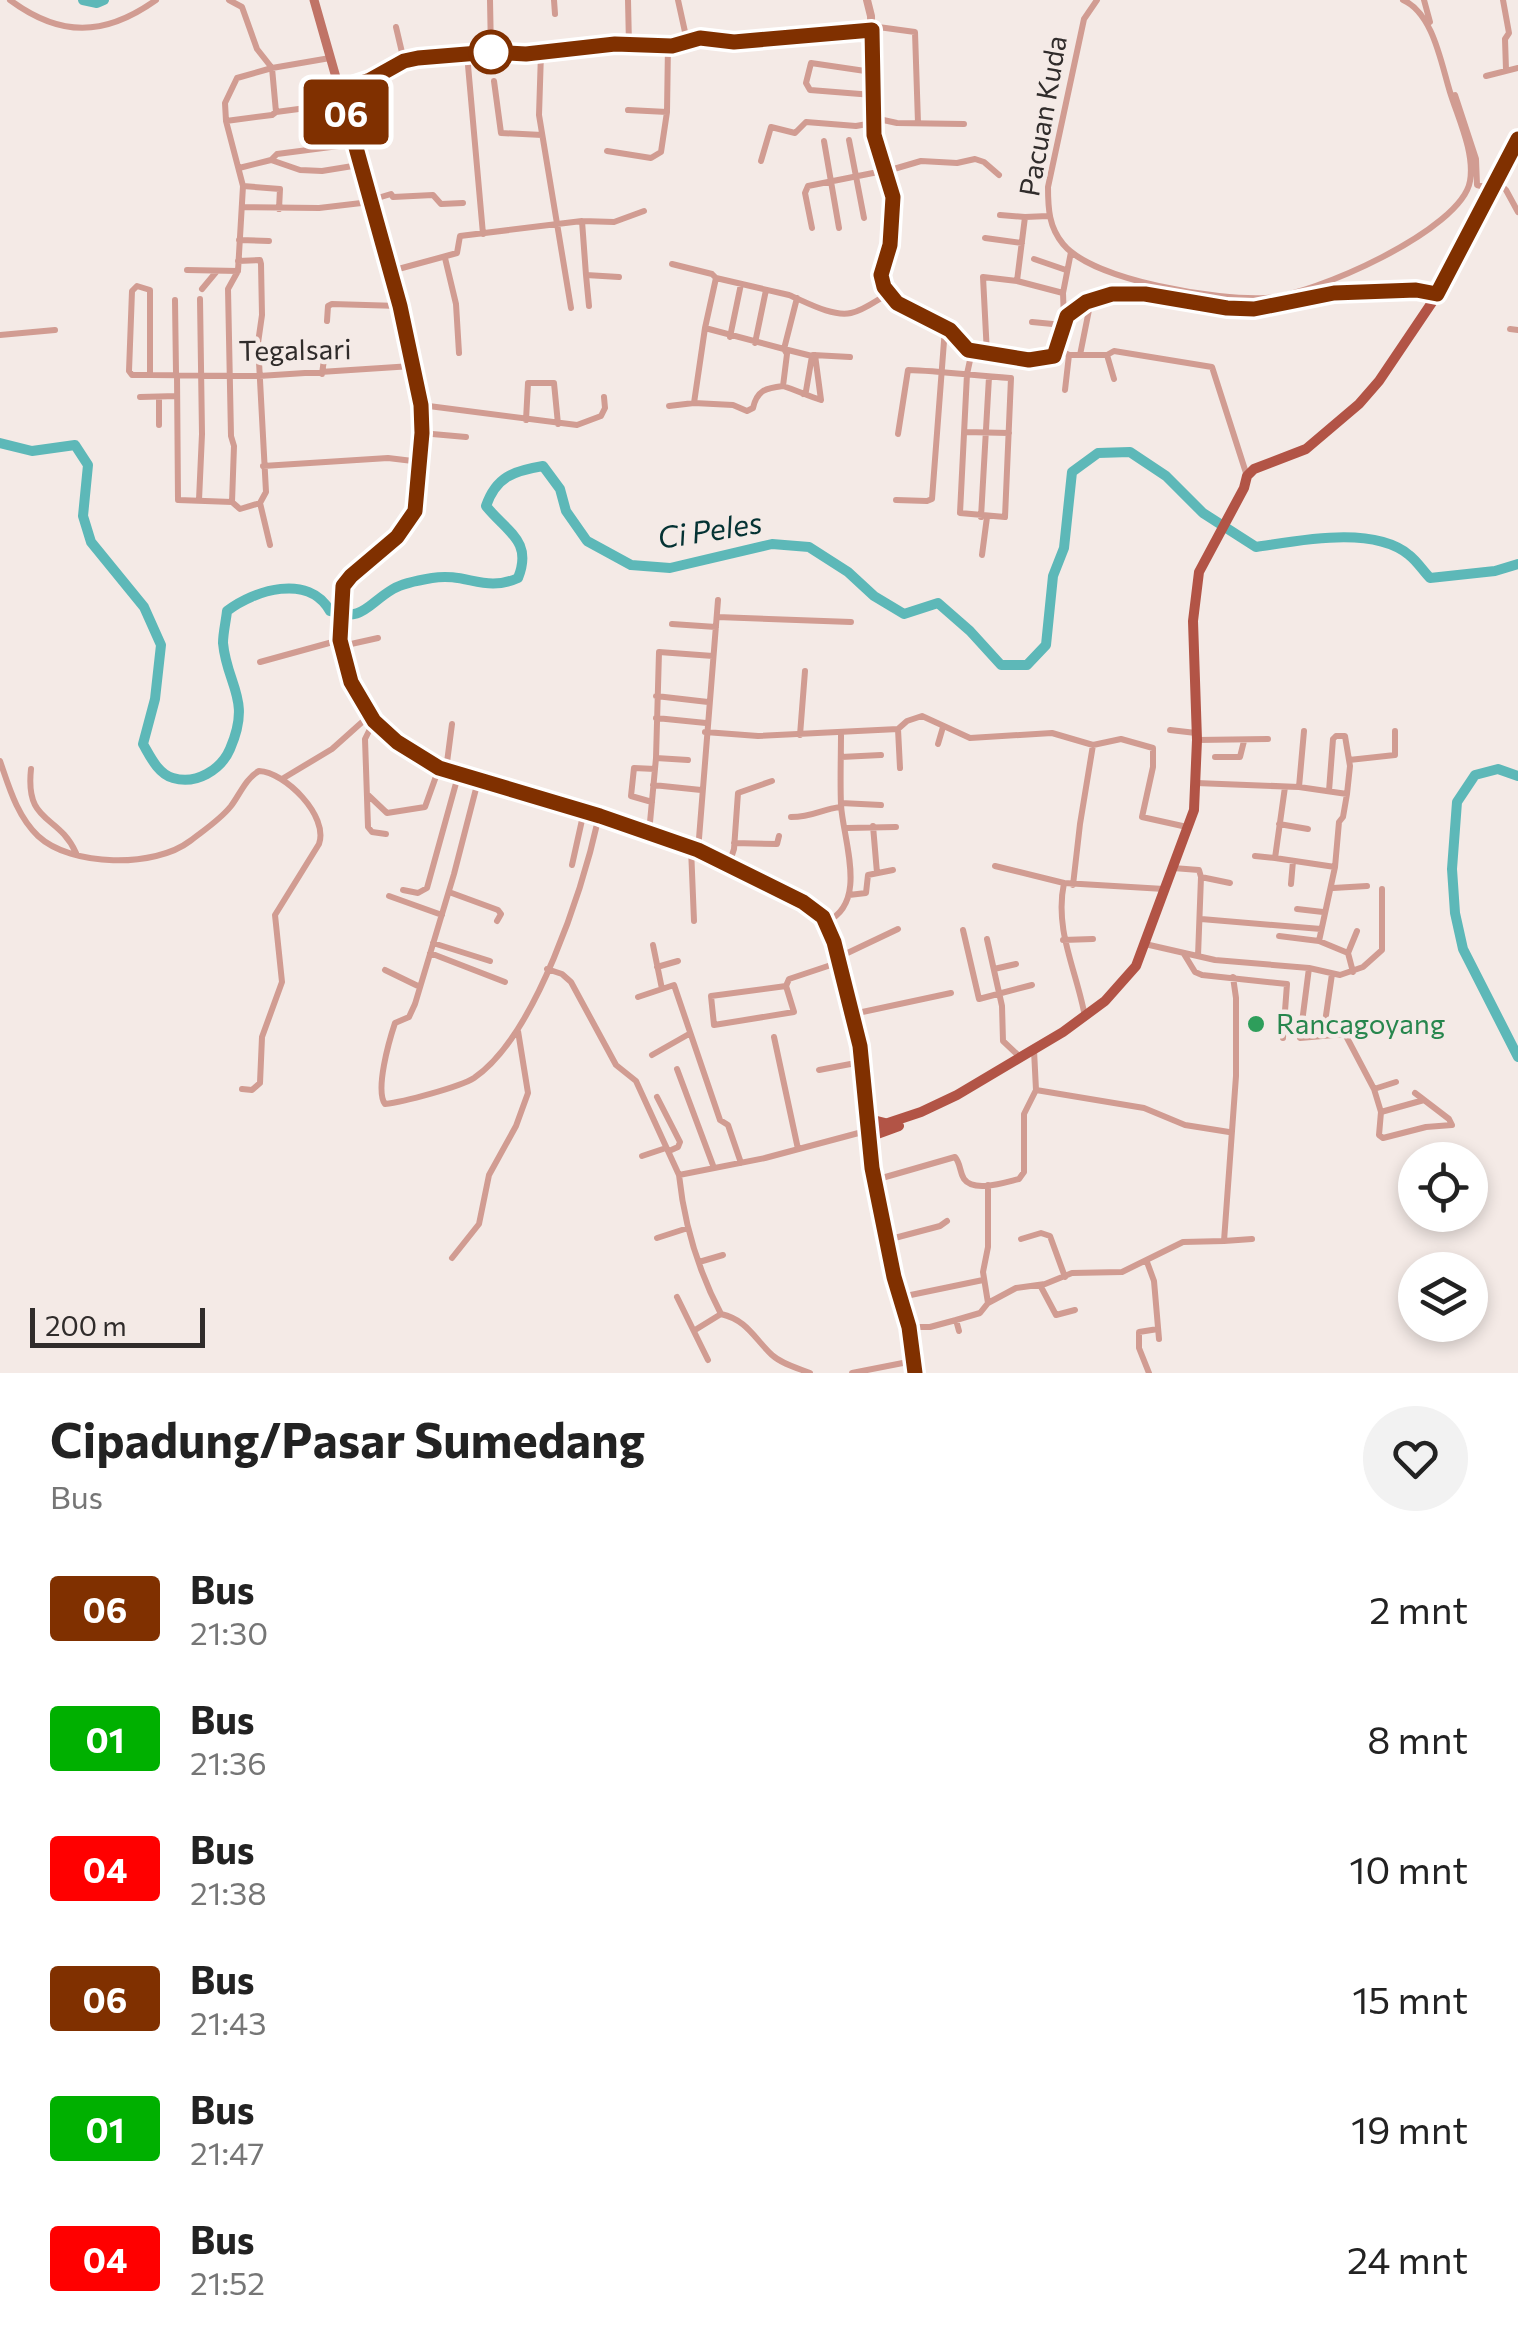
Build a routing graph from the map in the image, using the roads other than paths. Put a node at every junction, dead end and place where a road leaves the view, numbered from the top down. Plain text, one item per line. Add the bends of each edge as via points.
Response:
1 (10, 0) edge
2 (156, 0) edge
3 (229, 0) edge
4 (314, 0) edge
5 (490, 0) edge
6 (554, 0) edge
7 (628, 0) edge
8 (678, 0) edge
9 (866, 0) edge
10 (1097, 0) edge
11 (1403, 0) edge
12 (1424, 0) edge
13 (1503, 0) edge
14 (555, 14) dead end
15 (396, 27) dead end
16 (871, 28) junction
17 (687, 41) junction
18 (629, 45) junction
19 (668, 46) junction
20 (491, 52) junction
21 (541, 53) junction
22 (467, 54) junction
23 (330, 58) junction
24 (404, 61) junction
25 (272, 68) junction
26 (1518, 68) edge
27 (1506, 70) junction
28 (874, 72) junction
29 (1486, 76) dead end
30 (494, 81) dead end
31 (340, 90) junction
32 (874, 95) junction
33 (344, 103) junction
34 (628, 110) dead end
35 (276, 112) junction
36 (667, 112) junction
37 (874, 121) junction
38 (226, 122) junction
39 (918, 123) junction
40 (964, 124) dead end
41 (542, 136) junction
42 (1518, 139) edge
43 (824, 140) dead end
44 (850, 140) dead end
45 (354, 144) junction
46 (607, 152) dead end
47 (271, 160) junction
48 (761, 161) dead end
49 (360, 166) junction
50 (240, 168) junction
51 (886, 169) junction
52 (856, 175) junction
53 (999, 175) dead end
54 (830, 180) junction
55 (1494, 185) junction
56 (242, 186) junction
57 (370, 201) junction
58 (1516, 202) edge
59 (463, 203) dead end
60 (242, 207) junction
61 (279, 209) junction
62 (644, 211) dead end
63 (1518, 212) edge
64 (1000, 215) dead end
65 (1048, 216) junction
66 (1025, 217) junction
67 (864, 218) dead end
68 (582, 222) junction
69 (556, 225) junction
70 (812, 228) dead end
71 (838, 228) dead end
72 (483, 234) junction
73 (985, 238) dead end
74 (239, 240) junction
75 (269, 241) dead end
76 (1022, 243) junction
77 (1071, 252) junction
78 (445, 258) junction
79 (1034, 259) dead end
80 (238, 261) junction
81 (672, 264) dead end
82 (187, 270) dead end
83 (1067, 270) junction
84 (217, 271) junction
85 (238, 271) junction
86 (391, 271) junction
87 (586, 275) junction
88 (619, 277) dead end
89 (716, 278) junction
90 (1018, 282) junction
91 (741, 284) junction
92 (202, 289) dead end
93 (766, 290) junction
94 (1063, 293) junction
95 (888, 294) junction
96 (1437, 294) junction
97 (797, 298) junction
98 (200, 299) dead end
99 (1092, 299) junction
100 (175, 300) dead end
101 (400, 306) junction
102 (589, 306) dead end
103 (571, 308) dead end
104 (326, 321) dead end
105 (1032, 322) dead end
106 (1063, 322) junction
107 (705, 328) junction
108 (945, 328) junction
109 (55, 330) dead end
110 (0, 336) edge
111 (730, 337) junction
112 (755, 343) junction
113 (1058, 348) junction
114 (784, 349) junction
115 (972, 351) junction
116 (324, 352) dead end
117 (459, 354) dead end
118 (987, 354) junction
119 (1107, 354) junction
120 (813, 355) junction
121 (1069, 355) junction
122 (1080, 355) junction
123 (850, 358) dead end
124 (414, 366) junction
125 (942, 373) junction
126 (176, 374) junction
127 (202, 374) junction
128 (322, 374) junction
129 (967, 374) junction
130 (150, 375) junction
131 (230, 375) junction
132 (259, 376) junction
133 (989, 377) junction
134 (1114, 379) dead end
135 (783, 386) junction
136 (1064, 390) dead end
137 (802, 394) junction
138 (177, 396) junction
139 (604, 396) dead end
140 (140, 397) dead end
141 (159, 397) junction
142 (694, 403) junction
143 (421, 405) junction
144 (669, 406) dead end
145 (526, 420) junction
146 (558, 424) junction
147 (159, 425) dead end
148 (965, 432) junction
149 (988, 432) junction
150 (422, 433) junction
151 (898, 434) dead end
152 (1009, 434) junction
153 (466, 436) dead end
154 (421, 462) junction
155 (263, 466) junction
156 (1245, 482) junction
157 (199, 500) junction
158 (896, 500) dead end
159 (232, 502) junction
160 (260, 503) junction
161 (984, 517) junction
162 (270, 545) dead end
163 (982, 555) dead end
164 (718, 600) dead end
165 (717, 617) junction
166 (851, 622) dead end
167 (672, 624) dead end
168 (716, 626) junction
169 (378, 638) dead end
170 (340, 639) junction
171 (713, 656) junction
172 (260, 662) dead end
173 (804, 670) dead end
174 (656, 696) junction
175 (708, 702) junction
176 (372, 718) junction
177 (656, 718) junction
178 (452, 724) dead end
179 (943, 727) junction
180 (706, 728) junction
181 (898, 730) junction
182 (1170, 730) dead end
183 (1395, 730) dead end
184 (1304, 731) dead end
185 (840, 733) junction
186 (800, 735) junction
187 (1197, 736) junction
188 (1268, 739) dead end
189 (1244, 740) junction
190 (938, 744) dead end
191 (1093, 745) junction
192 (881, 755) dead end
193 (842, 757) junction
194 (1215, 757) dead end
195 (656, 758) junction
196 (688, 760) dead end
197 (1349, 760) junction
198 (0, 761) edge
199 (655, 768) junction
200 (900, 768) dead end
201 (31, 769) dead end
202 (442, 770) junction
203 (458, 776) junction
204 (282, 779) junction
205 (478, 781) junction
206 (772, 781) dead end
207 (1196, 783) junction
208 (653, 785) junction
209 (1285, 787) junction
210 (1299, 788) junction
211 (700, 790) junction
212 (1329, 791) junction
213 (367, 794) junction
214 (1347, 794) junction
215 (652, 802) junction
216 (841, 805) junction
217 (882, 805) dead end
218 (584, 811) junction
219 (600, 816) junction
220 (791, 817) dead end
221 (1279, 824) junction
222 (873, 826) junction
223 (896, 827) dead end
224 (1188, 827) junction
225 (846, 828) junction
226 (1308, 829) dead end
227 (649, 833) junction
228 (386, 834) dead end
229 (779, 836) dead end
230 (734, 843) junction
231 (694, 849) junction
232 (76, 852) junction
233 (1255, 856) dead end
234 (1275, 858) junction
235 (1293, 861) junction
236 (728, 864) junction
237 (572, 865) dead end
238 (995, 866) dead end
239 (1335, 867) junction
240 (1172, 868) junction
241 (893, 870) dead end
242 (877, 872) junction
243 (1202, 878) junction
244 (1064, 883) junction
245 (1230, 883) dead end
246 (1291, 884) dead end
247 (1074, 885) junction
248 (1367, 886) dead end
249 (1333, 888) junction
250 (1164, 889) junction
251 (403, 890) dead end
252 (1382, 890) dead end
253 (449, 892) junction
254 (849, 895) junction
255 (389, 896) dead end
256 (1297, 909) dead end
257 (1323, 912) junction
258 (442, 915) junction
259 (1200, 919) junction
260 (694, 920) dead end
261 (496, 921) dead end
262 (826, 922) junction
263 (1321, 928) junction
264 (898, 929) dead end
265 (963, 930) dead end
266 (1357, 930) dead end
267 (1279, 936) dead end
268 (987, 939) dead end
269 (1064, 940) junction
270 (1092, 940) dead end
271 (1320, 941) junction
272 (434, 942) junction
273 (1145, 944) junction
274 (653, 946) dead end
275 (1184, 953) junction
276 (1348, 953) junction
277 (430, 954) junction
278 (1198, 956) junction
279 (839, 959) junction
280 (490, 962) dead end
281 (678, 962) dead end
282 (1016, 964) dead end
283 (657, 967) junction
284 (1309, 968) junction
285 (994, 969) junction
286 (385, 970) dead end
287 (547, 970) junction
288 (1353, 972) junction
289 (1332, 974) junction
290 (1233, 978) junction
291 (506, 982) dead end
292 (786, 986) junction
293 (1032, 986) dead end
294 (420, 987) junction
295 (662, 989) junction
296 (951, 993) dead end
297 (1000, 994) junction
298 (638, 998) dead end
299 (853, 1014) junction
300 (1085, 1017) junction
301 (518, 1030) junction
302 (689, 1034) junction
303 (1324, 1036) junction
304 (774, 1037) dead end
305 (1283, 1038) dead end
306 (1034, 1049) junction
307 (652, 1055) dead end
308 (1020, 1057) junction
309 (861, 1062) junction
310 (677, 1069) dead end
311 (819, 1070) dead end
312 (1396, 1082) dead end
313 (242, 1089) dead end
314 (1374, 1089) junction
315 (1036, 1090) junction
316 (1415, 1093) dead end
317 (657, 1097) dead end
318 (1424, 1100) junction
319 (866, 1112) junction
320 (1380, 1112) junction
321 (889, 1126) junction
322 (1229, 1132) junction
323 (866, 1134) junction
324 (798, 1149) junction
325 (667, 1150) junction
326 (870, 1155) junction
327 (642, 1156) dead end
328 (741, 1163) junction
329 (714, 1168) junction
330 (679, 1175) junction
331 (874, 1180) junction
332 (988, 1185) junction
333 (947, 1221) dead end
334 (688, 1228) junction
335 (657, 1238) dead end
336 (1021, 1238) dead end
337 (1252, 1239) dead end
338 (886, 1240) junction
339 (1224, 1241) junction
340 (723, 1255) dead end
341 (452, 1258) dead end
342 (699, 1262) junction
343 (1147, 1262) junction
344 (1065, 1277) junction
345 (983, 1280) junction
346 (1040, 1284) junction
347 (677, 1297) dead end
348 (900, 1298) junction
349 (988, 1303) junction
350 (1074, 1310) dead end
351 (721, 1314) junction
352 (956, 1320) junction
353 (909, 1327) junction
354 (1158, 1329) junction
355 (695, 1330) junction
356 (960, 1331) dead end
357 (1159, 1339) dead end
358 (708, 1360) dead end
359 (915, 1367) edge
360 (810, 1373) edge
361 (852, 1373) edge
362 (1149, 1373) edge

1 - 2 street via 47,24 80,28
3 - 25 street via 242,7 257,49
4 - 23 main road
5 - 20 street
6 - 14 street
7 - 18 street
8 - 17 street
9 - 16 street
10 - 65 street, Pacuan Kuda via 1076,52
11 - 77 street via 1424,19 1470,162 1463,199 1431,228 1376,260 1268,298 1138,282
12 - 55 street via 1476,159 1476,182
13 - 27 street
15 - 24 street
16 - 17 street
16 - 28 street
16 - 39 street via 915,32
17 - 19 street
18 - 19 street
18 - 21 street
19 - 36 street
20 - 21 street
20 - 22 street
21 - 41 street
22 - 24 street
22 - 72 street
23 - 25 street
23 - 31 main road
24 - 31 street
25 - 35 street
25 - 38 street via 237,78 225,103
26 - 27 street
27 - 29 street
28 - 32 street
28 - 32 street via 810,63 806,83 810,90
30 - 41 street via 502,133
31 - 33 main road
32 - 37 street
33 - 35 street
33 - 45 main road
34 - 36 street
35 - 38 street
36 - 46 street via 658,156
37 - 39 street
37 - 48 street via 806,122 795,133 771,127
37 - 51 street
38 - 50 street
39 - 40 street
41 - 69 street
42 - 55 main road
43 - 54 street
44 - 52 street
45 - 47 street
45 - 49 main road
47 - 49 street via 300,170
47 - 50 street
49 - 57 main road
50 - 56 street
51 - 52 street
51 - 53 street via 975,160
51 - 95 street via 893,222 881,275
52 - 54 street
52 - 67 street
54 - 70 street via 806,189
54 - 71 street
55 - 58 street
55 - 96 main road
56 - 60 street
56 - 61 street via 280,189
57 - 59 street via 390,194
57 - 61 street
57 - 86 main road
58 - 63 street
60 - 61 street
60 - 74 street
62 - 68 street via 614,222
64 - 66 street
65 - 66 street
65 - 77 street, Pacuan Kuda
66 - 76 street
68 - 69 street
68 - 87 street
69 - 72 street
69 - 103 street
72 - 78 street via 459,236 457,254
73 - 76 street
74 - 75 street
74 - 80 street
76 - 90 street
77 - 83 street
78 - 86 street
78 - 117 street
79 - 83 street
80 - 85 street
80 - 132 street via 262,264
81 - 89 street
82 - 84 street
83 - 94 street
84 - 85 street
84 - 92 street
85 - 131 street via 228,289
86 - 101 main road
87 - 88 street
87 - 102 street
89 - 91 street
89 - 107 street
90 - 94 street
90 - 118 street via 984,277
91 - 93 street
91 - 111 street
93 - 97 street
93 - 112 street
94 - 106 street
95 - 97 street via 850,314
95 - 108 street
96 - 99 street via 1334,293 1254,309 1145,294
96 - 156 main road via 1359,404 1306,449 1260,466
97 - 114 street
98 - 127 street
99 - 106 street
99 - 122 street
100 - 126 street
101 - 104 street via 332,304
101 - 124 main road
105 - 106 street
106 - 113 street
107 - 111 street
107 - 142 street
108 - 115 street
108 - 125 street
109 - 110 street
111 - 112 street
112 - 114 street
113 - 118 street via 1038,360
113 - 121 street
114 - 120 street
114 - 135 street
115 - 118 street
115 - 129 street
116 - 128 street
119 - 122 street
119 - 134 street
119 - 156 street via 1212,366
120 - 123 street
120 - 137 street
120 - 137 street via 822,399
121 - 122 street
121 - 136 street
124 - 128 street, Tegalsari
124 - 143 main road
125 - 129 street
125 - 151 street via 907,371
125 - 158 street via 932,499
126 - 127 street, Tegalsari
126 - 130 street, Tegalsari
126 - 138 street
127 - 131 street, Tegalsari
127 - 157 street
128 - 132 street, Tegalsari
129 - 133 street
129 - 148 street
130 - 130 street via 150,290 137,286 129,372
131 - 132 street, Tegalsari
131 - 159 street
132 - 155 street
133 - 149 street
133 - 152 street via 1012,380
135 - 137 street
135 - 142 street via 759,392 747,410
138 - 141 street
138 - 157 street via 176,497
139 - 146 street via 598,420
140 - 141 street
141 - 147 street
142 - 144 street
143 - 145 street
143 - 150 main road
145 - 146 street
145 - 146 street via 528,383 554,382
148 - 149 street
148 - 161 street via 960,514
149 - 152 street
149 - 161 street
150 - 153 street
150 - 154 main road
152 - 161 street via 1006,516
154 - 155 street
154 - 170 main road via 407,525 346,580
155 - 160 street via 266,492
156 - 187 main road via 1204,558 1195,590
157 - 159 street
159 - 160 street via 240,509
160 - 162 street
161 - 163 street
164 - 165 street
165 - 166 street
165 - 168 street
167 - 168 street
168 - 171 street
169 - 170 street
170 - 172 street
170 - 176 main road via 351,682
171 - 174 street via 660,651
171 - 175 street
173 - 186 street
174 - 175 street
174 - 177 street
175 - 180 street
176 - 202 main road
176 - 204 street
176 - 213 street via 365,739
177 - 180 street
177 - 195 street
178 - 202 street
179 - 181 street via 922,716
179 - 190 street
179 - 191 street via 976,738 1052,734
180 - 186 street
180 - 211 street
181 - 185 street
181 - 200 street
182 - 187 street
183 - 197 street via 1396,755
184 - 210 street
185 - 186 street
185 - 193 street
187 - 189 street
187 - 207 main road
188 - 189 street
189 - 194 street via 1240,758
191 - 224 street via 1121,739 1150,745 1154,759 1142,816
191 - 247 street
192 - 193 street
193 - 216 street
195 - 196 street
195 - 199 street
197 - 212 street via 1347,738 1336,736
197 - 214 street
198 - 232 street via 33,831
199 - 208 street
199 - 215 street via 634,768 631,796
201 - 232 street via 35,808 68,836
202 - 203 main road
202 - 213 street via 426,806 387,813
203 - 205 main road
203 - 251 street via 427,888
204 - 232 street via 255,772 223,815 164,856 123,861
204 - 313 street via 318,816 322,837 275,915 282,982 262,1037 260,1083
205 - 218 main road
205 - 253 street
206 - 230 street via 738,793
207 - 209 street
207 - 224 main road
208 - 211 street
208 - 215 street
209 - 210 street
209 - 221 street
210 - 212 street
211 - 231 street
212 - 214 street
213 - 228 street via 368,827
214 - 239 street
215 - 227 street
216 - 217 street
216 - 220 street via 818,816
216 - 225 street
218 - 219 main road
218 - 237 street
219 - 227 main road
219 - 287 street via 582,886
221 - 226 street
221 - 234 street
222 - 223 street
222 - 225 street
222 - 242 street
224 - 240 main road
225 - 254 street
227 - 231 main road
229 - 230 street via 776,844
230 - 236 street
231 - 236 main road
231 - 260 street
233 - 234 street
234 - 235 street
235 - 239 street
235 - 246 street
236 - 262 main road via 803,902
238 - 244 street
239 - 249 street
240 - 243 street via 1200,871
240 - 250 main road
241 - 242 street
242 - 254 street via 868,875 864,894
243 - 245 street
243 - 259 street
244 - 247 street
244 - 269 street
247 - 250 street
248 - 249 street
249 - 257 street
250 - 273 main road
252 - 288 street via 1385,944
253 - 258 street
253 - 261 street via 500,911
254 - 262 street
255 - 258 street
256 - 257 street
257 - 263 street
258 - 272 street
259 - 263 street
259 - 278 street
262 - 279 main road
263 - 271 street
264 - 279 street
265 - 297 street via 979,998
266 - 276 street
267 - 271 street
268 - 285 street
269 - 270 street
269 - 300 street
271 - 276 street
272 - 277 street
272 - 280 street
273 - 275 street
273 - 300 main road via 1132,972
274 - 283 street
275 - 278 street
275 - 290 street via 1198,974
276 - 288 street
277 - 291 street
277 - 294 street
278 - 284 street
279 - 292 street via 789,978
279 - 299 main road
281 - 283 street
282 - 285 street
283 - 295 street
284 - 289 street
284 - 303 street via 1300,1035
285 - 297 street
286 - 294 street
287 - 301 street
287 - 325 street via 571,982 616,1065 636,1081
288 - 289 street
289 - 303 street
290 - 305 street via 1287,984
290 - 322 street via 1236,1076
292 - 292 street via 711,996 714,1025 794,1012
293 - 297 street
294 - 301 street via 389,1040 380,1096 385,1104 471,1080
295 - 298 street
295 - 302 street via 674,986
296 - 299 street
297 - 308 street via 1003,1041
299 - 309 main road
300 - 306 main road
301 - 341 street via 528,1093 489,1175 478,1224
302 - 307 street
302 - 328 street
303 - 314 street via 1345,1034
304 - 324 street
306 - 308 main road
306 - 315 street
308 - 321 main road
309 - 311 street
309 - 319 main road
310 - 329 street
312 - 314 street
314 - 320 street
315 - 322 street via 1144,1108 1185,1125
315 - 332 street via 1024,1114 1023,1176
316 - 318 street
317 - 325 street via 680,1142
318 - 320 street
318 - 320 street via 1452,1124 1382,1138
319 - 321 main road
319 - 323 main road
321 - 323 main road
321 - 326 main road
322 - 339 street
323 - 324 street
323 - 326 main road
324 - 328 street
325 - 327 street
325 - 330 street
326 - 331 main road
328 - 329 street
329 - 330 street
330 - 334 street
331 - 332 street via 955,1157 966,1182
331 - 338 main road
332 - 345 street
333 - 338 street
334 - 335 street
334 - 342 street
336 - 344 street via 1050,1236
337 - 339 street
338 - 348 main road
339 - 343 street via 1183,1242
340 - 342 street
342 - 351 street
343 - 344 street via 1122,1272
343 - 354 street
344 - 346 street
345 - 348 street
345 - 349 street
346 - 349 street
346 - 350 street via 1056,1315
347 - 355 street
348 - 353 main road
349 - 352 street via 980,1313
351 - 355 street
351 - 360 street via 752,1330 776,1359
352 - 353 street
352 - 356 street
353 - 359 main road
354 - 357 street
354 - 362 street via 1139,1332
355 - 358 street
359 - 361 street

